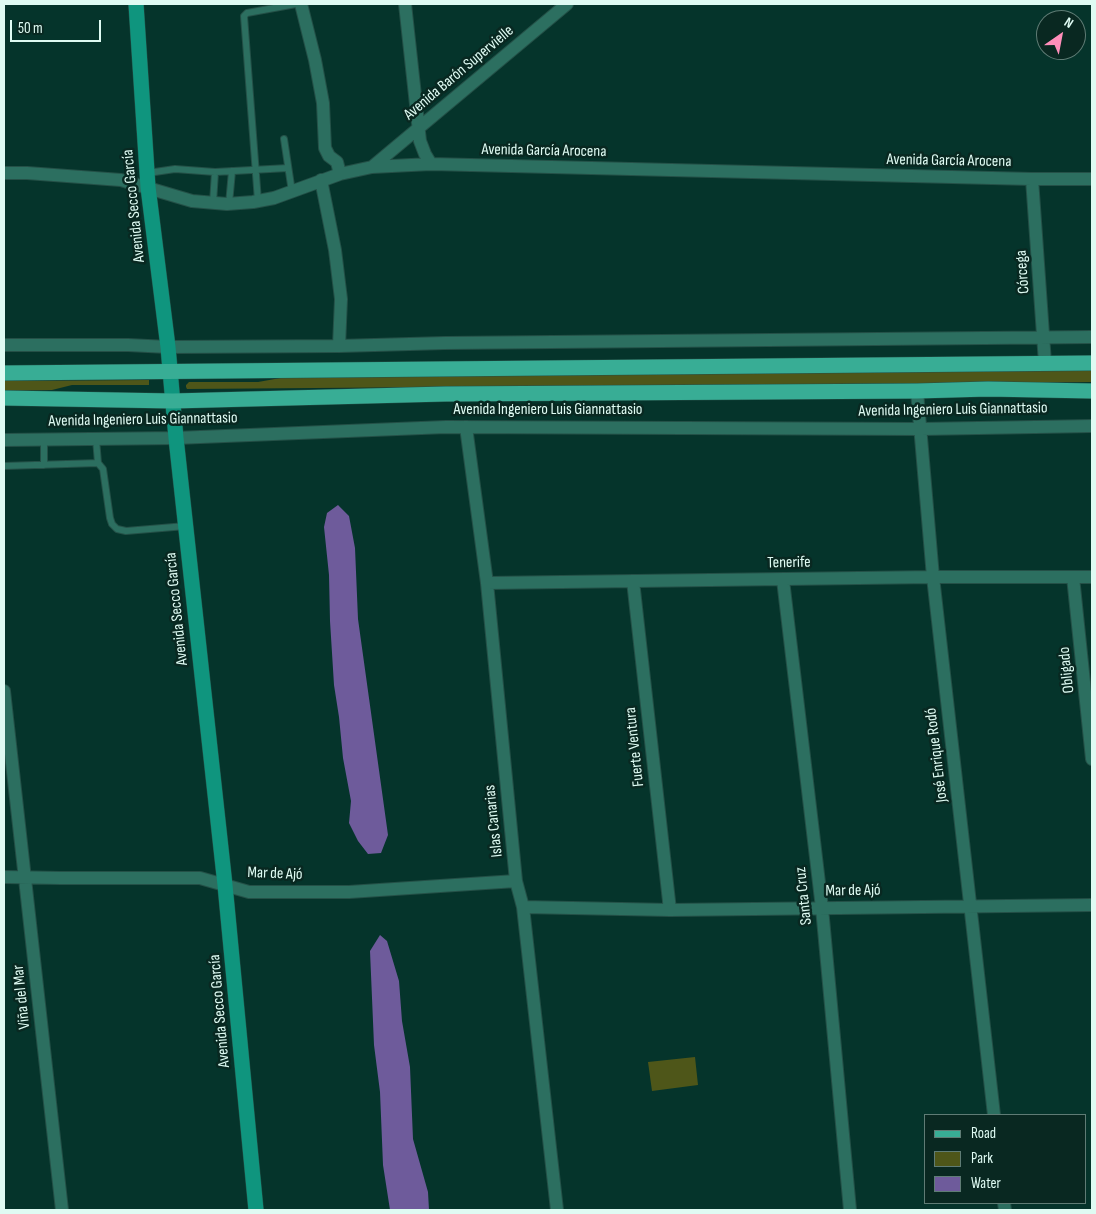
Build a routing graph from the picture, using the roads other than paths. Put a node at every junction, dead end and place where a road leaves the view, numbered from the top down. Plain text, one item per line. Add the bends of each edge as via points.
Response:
1 (136, 4) edge
2 (296, 4) edge
3 (301, 4) edge
4 (405, 4) edge
5 (567, 4) edge
6 (418, 129) junction
7 (284, 140) dead end
8 (431, 164) junction
9 (372, 167) junction
10 (288, 168) junction
11 (232, 171) junction
12 (255, 171) junction
13 (215, 172) junction
14 (4, 173) edge
15 (340, 174) junction
16 (1032, 179) junction
17 (1092, 179) edge
18 (148, 180) junction
19 (321, 180) junction
20 (292, 192) junction
21 (258, 201) junction
22 (212, 204) junction
23 (229, 204) junction
24 (1092, 337) edge
25 (1044, 338) junction
26 (4, 345) edge
27 (339, 346) junction
28 (168, 347) junction
29 (1045, 363) junction
30 (1092, 363) edge
31 (170, 372) junction
32 (4, 374) edge
33 (917, 391) junction
34 (1092, 391) edge
35 (4, 398) edge
36 (173, 400) junction
37 (1092, 426) edge
38 (466, 427) junction
39 (920, 429) junction
40 (176, 438) junction
41 (96, 439) junction
42 (4, 440) edge
43 (44, 440) junction
44 (98, 463) junction
45 (44, 465) junction
46 (4, 466) edge
47 (186, 526) junction
48 (933, 577) junction
49 (1074, 577) junction
50 (1092, 577) edge
51 (783, 580) junction
52 (632, 581) junction
53 (486, 583) junction
54 (4, 691) edge
55 (1092, 759) edge
56 (4, 876) edge
57 (25, 877) junction
58 (516, 881) junction
59 (225, 885) junction
60 (1092, 905) edge
61 (971, 906) junction
62 (523, 907) junction
63 (822, 908) junction
64 (670, 910) junction
65 (994, 1114) edge
66 (62, 1210) edge
67 (256, 1210) edge
68 (557, 1210) edge
69 (850, 1210) edge

1 - 18 street, Avenida Secco García
2 - 12 lane via 244,16
3 - 15 street via 324,103 325,148 337,162
4 - 6 street
5 - 6 street, Avenida Barón Supervielle
6 - 8 street
6 - 9 street, Avenida Barón Supervielle
7 - 10 lane
8 - 9 street, Avenida García Arocena
8 - 16 street, Avenida García Arocena
9 - 15 street, Avenida García Arocena
10 - 12 lane
10 - 20 lane
11 - 12 lane
11 - 13 lane
11 - 23 lane
12 - 21 lane
13 - 18 lane via 175,169
13 - 22 lane
14 - 18 street, Avenida García Arocena
15 - 19 street, Avenida García Arocena
16 - 17 street, Avenida García Arocena
16 - 25 street, Córcega
18 - 22 street, Avenida García Arocena via 192,201
18 - 28 street, Avenida Secco García
19 - 20 street, Avenida García Arocena
19 - 27 street via 341,299
20 - 21 street, Avenida García Arocena
21 - 23 street, Avenida García Arocena
22 - 23 street, Avenida García Arocena
24 - 25 street
25 - 27 street
25 - 29 street, Córcega
26 - 28 street
27 - 28 street
28 - 31 street, Avenida Secco García
29 - 30 main road
29 - 31 main road
31 - 32 main road
31 - 36 street, Avenida Secco García
33 - 34 main road, Avenida Ingeniero Luis Giannattasio
33 - 36 main road, Avenida Ingeniero Luis Giannattasio via 446,394
33 - 39 street, José Enrique Rodó
35 - 36 main road, Avenida Ingeniero Luis Giannattasio
36 - 40 street, Avenida Secco García
37 - 39 street, Avenida Ingeniero Luis Giannattasio
38 - 39 street, Avenida Ingeniero Luis Giannattasio
38 - 40 street, Avenida Ingeniero Luis Giannattasio
38 - 53 street, Islas Canarias
39 - 48 street, José Enrique Rodó
40 - 41 street, Avenida Ingeniero Luis Giannattasio
40 - 47 street, Avenida Secco García
41 - 43 street, Avenida Ingeniero Luis Giannattasio
41 - 44 lane
42 - 43 street, Avenida Ingeniero Luis Giannattasio
43 - 45 lane
44 - 45 lane
44 - 47 lane via 103,469 110,518 117,529
45 - 46 lane
47 - 59 street, Avenida Secco García
48 - 49 street, Tenerife
48 - 51 street, Tenerife
48 - 61 street, José Enrique Rodó
49 - 50 street, Tenerife
49 - 55 street, Obligado
51 - 52 street, Tenerife
51 - 63 street, Santa Cruz
52 - 53 street, Tenerife
52 - 64 street, Fuerte Ventura
53 - 58 street, Islas Canarias
54 - 57 street, Viña del Mar
56 - 57 street, Mar de Ajó
57 - 59 street, Mar de Ajó via 200,878
57 - 66 street, Viña del Mar
58 - 59 street, Mar de Ajó via 349,892 249,892
58 - 62 street, Islas Canarias
59 - 67 street, Avenida Secco García
60 - 61 street, Mar de Ajó
61 - 63 street, Mar de Ajó
61 - 65 street, José Enrique Rodó
62 - 64 street, Mar de Ajó
62 - 68 street, Islas Canarias
63 - 64 street, Mar de Ajó
63 - 69 street, Santa Cruz

